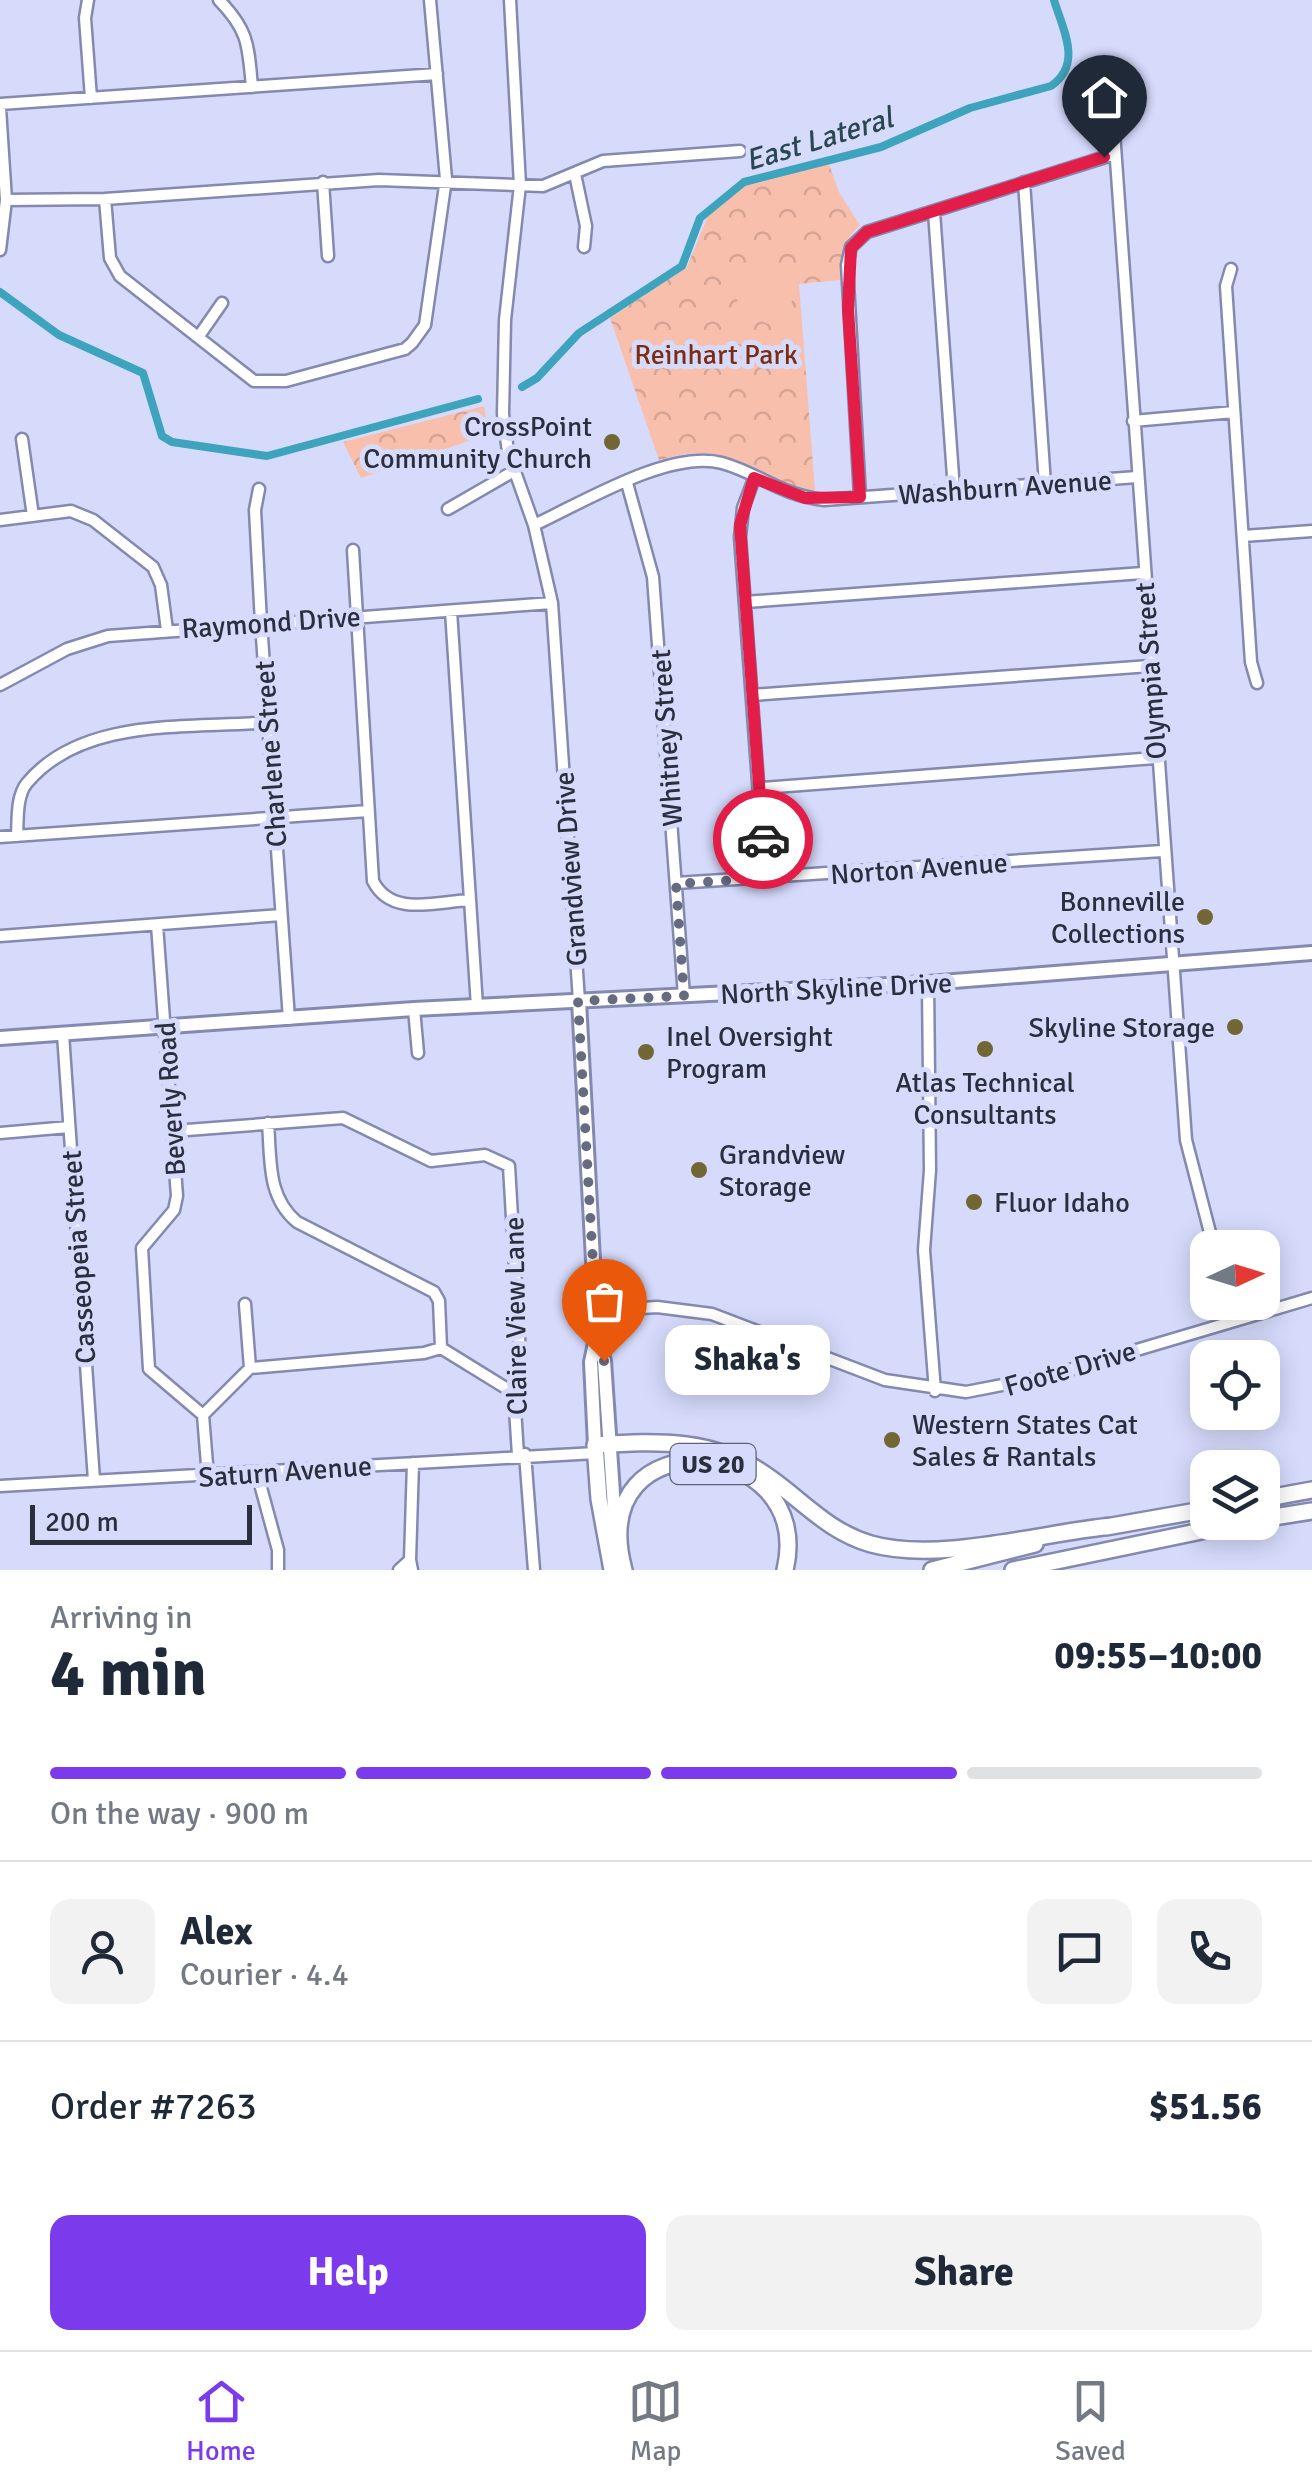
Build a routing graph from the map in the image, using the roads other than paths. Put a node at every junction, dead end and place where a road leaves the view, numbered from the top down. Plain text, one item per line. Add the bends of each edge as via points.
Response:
1 (88, 0) edge
2 (219, 0) edge
3 (430, 0) edge
4 (510, 0) edge
5 (438, 74) junction
6 (252, 87) junction
7 (1111, 90) dead end
8 (92, 98) junction
9 (0, 106) edge
10 (740, 151) dead end
11 (1115, 154) junction
12 (574, 174) junction
13 (446, 179) junction
14 (323, 182) junction
15 (1024, 182) junction
16 (520, 185) junction
17 (104, 199) junction
18 (6, 200) junction
19 (934, 212) junction
20 (584, 247) dead end
21 (0, 250) edge
22 (328, 256) dead end
23 (1231, 269) dead end
24 (222, 302) dead end
25 (199, 336) junction
26 (1234, 412) junction
27 (1133, 421) junction
28 (22, 438) dead end
29 (514, 471) junction
30 (754, 478) junction
31 (1137, 478) junction
32 (626, 484) junction
33 (1044, 484) junction
34 (259, 489) dead end
35 (954, 490) junction
36 (860, 497) junction
37 (448, 509) dead end
38 (33, 516) junction
39 (0, 520) edge
40 (534, 525) junction
41 (1312, 532) edge
42 (1243, 536) junction
43 (352, 550) dead end
44 (1143, 573) junction
45 (745, 602) junction
46 (552, 603) junction
47 (450, 611) junction
48 (357, 616) junction
49 (261, 623) junction
50 (167, 630) junction
51 (1150, 666) junction
52 (1258, 683) dead end
53 (0, 685) edge
54 (752, 695) junction
55 (268, 722) junction
56 (1156, 758) junction
57 (760, 788) junction
58 (368, 812) junction
59 (274, 818) junction
60 (17, 836) junction
61 (0, 837) edge
62 (1162, 850) junction
63 (766, 878) junction
64 (676, 884) junction
65 (469, 900) junction
66 (281, 915) junction
67 (157, 925) junction
68 (0, 936) edge
69 (1312, 953) edge
70 (1171, 964) junction
71 (928, 983) junction
72 (684, 996) junction
73 (578, 1001) junction
74 (478, 1006) junction
75 (414, 1009) junction
76 (289, 1019) junction
77 (166, 1027) junction
78 (63, 1034) junction
79 (0, 1038) edge
80 (418, 1053) dead end
81 (268, 1123) junction
82 (68, 1128) junction
83 (174, 1131) junction
84 (0, 1134) edge
85 (1209, 1230) edge
86 (1312, 1298) edge
87 (244, 1304) dead end
88 (596, 1311) junction
89 (1228, 1321) joint
90 (441, 1348) junction
91 (250, 1368) junction
92 (934, 1391) junction
93 (514, 1392) junction
94 (203, 1415) junction
95 (602, 1448) junction
96 (522, 1455) junction
97 (412, 1463) junction
98 (257, 1473) junction
99 (751, 1476) junction
100 (208, 1477) junction
101 (94, 1480) junction
102 (0, 1486) edge
103 (1312, 1490) edge
104 (1280, 1496) edge
105 (1312, 1511) edge
106 (1190, 1512) edge
107 (1280, 1517) edge
108 (1112, 1526) junction
109 (1190, 1533) edge
110 (617, 1544) junction
111 (1072, 1556) junction
112 (411, 1565) edge
113 (278, 1570) edge
114 (399, 1570) edge
115 (534, 1570) edge
116 (612, 1570) edge
117 (624, 1570) edge
118 (785, 1570) edge
119 (932, 1570) edge
120 (1013, 1570) edge
121 (1034, 1570) edge

1 - 8 street
2 - 6 street via 246,35
3 - 5 street
4 - 16 street, Grandview Drive
5 - 6 street
5 - 13 street
6 - 8 street
7 - 11 street, Olympia Street
8 - 9 street
9 - 18 street
10 - 12 street via 603,161
11 - 15 street
11 - 27 street, Olympia Street
12 - 16 street via 543,186
12 - 20 street
13 - 14 street
13 - 16 street
13 - 25 street via 424,325 405,349 270,384 254,381
14 - 17 street
14 - 22 street
15 - 19 street
15 - 33 street
16 - 29 street, Grandview Drive via 502,414
17 - 18 street
17 - 25 street via 112,266
18 - 21 street
19 - 35 street
19 - 36 street via 861,235 848,254
23 - 26 street via 1226,286
24 - 25 street
26 - 27 street
26 - 42 street
27 - 31 street, Olympia Street
28 - 38 street
29 - 37 street
29 - 40 street, Grandview Drive
30 - 32 street, Washburn Avenue via 700,460 674,463
30 - 36 street, Washburn Avenue via 805,498
30 - 45 street via 740,525
31 - 33 street, Washburn Avenue
31 - 44 street, Olympia Street
32 - 40 street, Washburn Avenue
32 - 64 street, Whitney Street via 653,577
33 - 35 street, Washburn Avenue
34 - 49 street, Charlene Street
35 - 36 street, Washburn Avenue
38 - 39 street
38 - 50 street via 78,512 152,566
40 - 46 street, Grandview Drive
41 - 42 street
42 - 52 street
43 - 48 street
44 - 45 street
44 - 51 street, Olympia Street
45 - 54 street
46 - 47 street, Raymond Drive
46 - 73 street, Grandview Drive
47 - 48 street, Raymond Drive
47 - 65 street
48 - 49 street, Raymond Drive
48 - 58 street
49 - 50 street, Raymond Drive
49 - 55 street, Charlene Street
50 - 53 street, Raymond Drive via 108,636 67,649
51 - 54 street
51 - 56 street, Olympia Street
54 - 57 street
55 - 59 street, Charlene Street
55 - 60 street via 104,736 26,784
56 - 57 street
56 - 62 street, Olympia Street
57 - 63 street
58 - 59 street
58 - 65 street via 380,895 404,905
59 - 60 street
59 - 66 street, Charlene Street
60 - 61 street
62 - 63 street, Norton Avenue
62 - 70 street, Olympia Street
63 - 64 street, Norton Avenue
64 - 72 street, Whitney Street
65 - 74 street
66 - 67 street
66 - 76 street, Charlene Street
67 - 68 street
67 - 77 street, Beverly Road
69 - 70 main road, North Skyline Drive
70 - 71 main road, North Skyline Drive
70 - 85 street, Olympia Street via 1186,1140
71 - 72 main road, North Skyline Drive
71 - 92 street via 924,1250
72 - 73 main road, North Skyline Drive
73 - 74 main road, North Skyline Drive
73 - 88 main road, Grandview Drive
74 - 75 main road, North Skyline Drive
75 - 76 main road, North Skyline Drive
75 - 80 street
76 - 77 main road, North Skyline Drive
77 - 78 main road, North Skyline Drive
77 - 83 street, Beverly Road
78 - 79 main road, North Skyline Drive
78 - 82 street, Casseopeia Street
81 - 83 street, Claire View Lane
81 - 90 street via 280,1208 434,1292
81 - 93 street, Claire View Lane via 343,1118 431,1161 485,1155 509,1166 521,1371
82 - 84 street
82 - 101 street, Casseopeia Street
83 - 94 street, Beverly Road via 174,1210 142,1248 148,1369
86 - 89 street, Foote Drive
87 - 91 street
88 - 92 street, Foote Drive via 657,1307 712,1314 885,1380
88 - 95 main road, Grandview Drive via 604,1361
89 - 92 street, Foote Drive via 1000,1388
90 - 91 street
90 - 93 street
91 - 94 street
93 - 96 street, Claire View Lane
94 - 100 street
95 - 96 street, Saturn Avenue
95 - 99 highway via 681,1451
95 - 108 highway via 670,1442 716,1450 769,1477 840,1532 893,1549
95 - 110 main road, Grandview Drive
95 - 116 highway, Grandview Drive via 601,1516
96 - 97 street, Saturn Avenue
96 - 115 street, Claire View Lane
97 - 98 street, Saturn Avenue
97 - 112 street
98 - 100 street, Saturn Avenue
98 - 113 street
99 - 110 highway, US 20 via 693,1461 650,1472 623,1503
99 - 118 highway, US 20 via 786,1518
100 - 101 street, Saturn Avenue
101 - 102 street, Saturn Avenue
103 - 104 highway
105 - 107 highway
106 - 108 highway
108 - 119 highway
109 - 111 highway
110 - 117 highway, Grandview Drive / US 20
111 - 120 highway
111 - 121 highway
112 - 114 street

